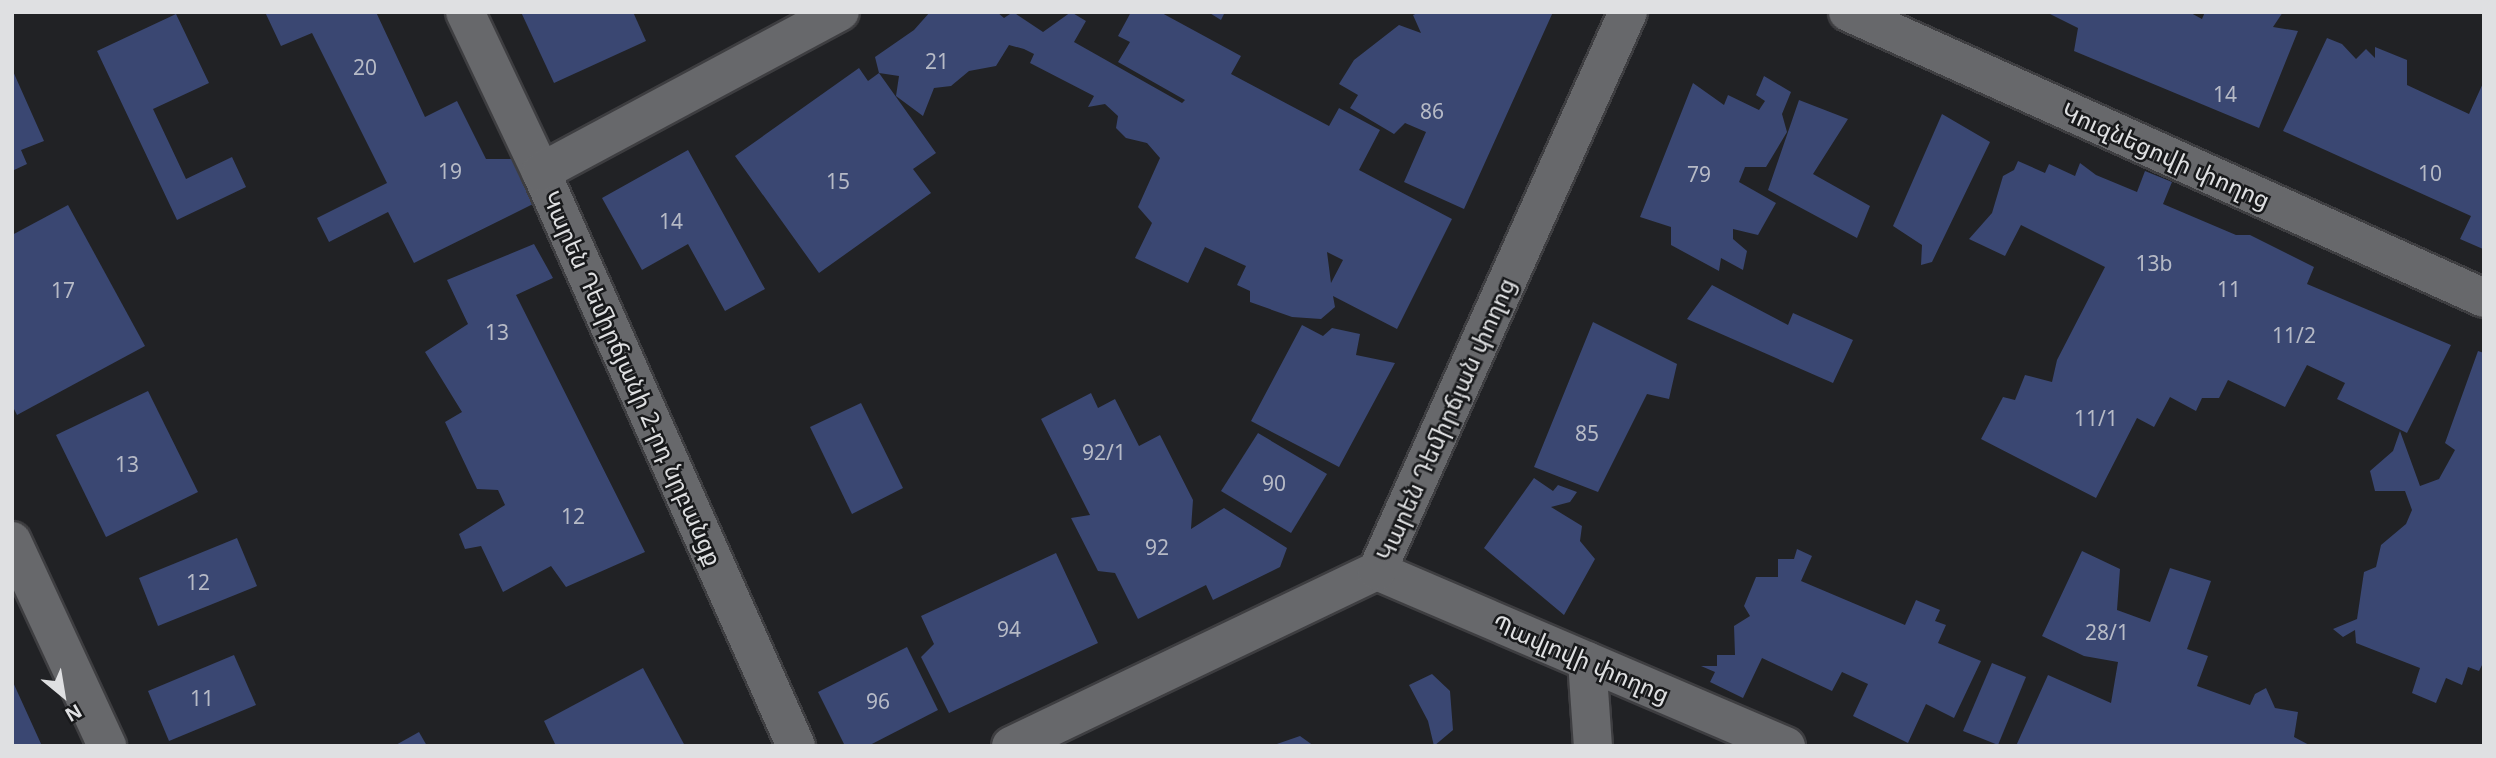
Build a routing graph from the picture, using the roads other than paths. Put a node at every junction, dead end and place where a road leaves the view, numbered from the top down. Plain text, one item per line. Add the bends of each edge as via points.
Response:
1 (465, 12) edge
2 (840, 12) edge
3 (1628, 12) edge
4 (1848, 12) edge
5 (541, 172) junction
6 (2484, 298) edge
7 (12, 541) edge
8 (1377, 571) junction
9 (1587, 661) junction
10 (107, 746) edge
11 (796, 746) edge
12 (1011, 746) edge
13 (1592, 746) edge
14 (1786, 746) edge

1 - 5 street, Կարեն Դեմիրճյանի 2-րդ նրբանցք
2 - 5 street
3 - 8 street, Կարեն Դեմիրճյան փողոց
4 - 6 street, Կուզնեցովի փողոց
5 - 11 street, Կարեն Դեմիրճյանի 2-րդ նրբանցք
7 - 10 street
8 - 9 street, Պավլովի փողոց
8 - 12 street, Կարեն Դեմիրճյան փողոց
9 - 13 street
9 - 14 street, Պավլովի փողոց

